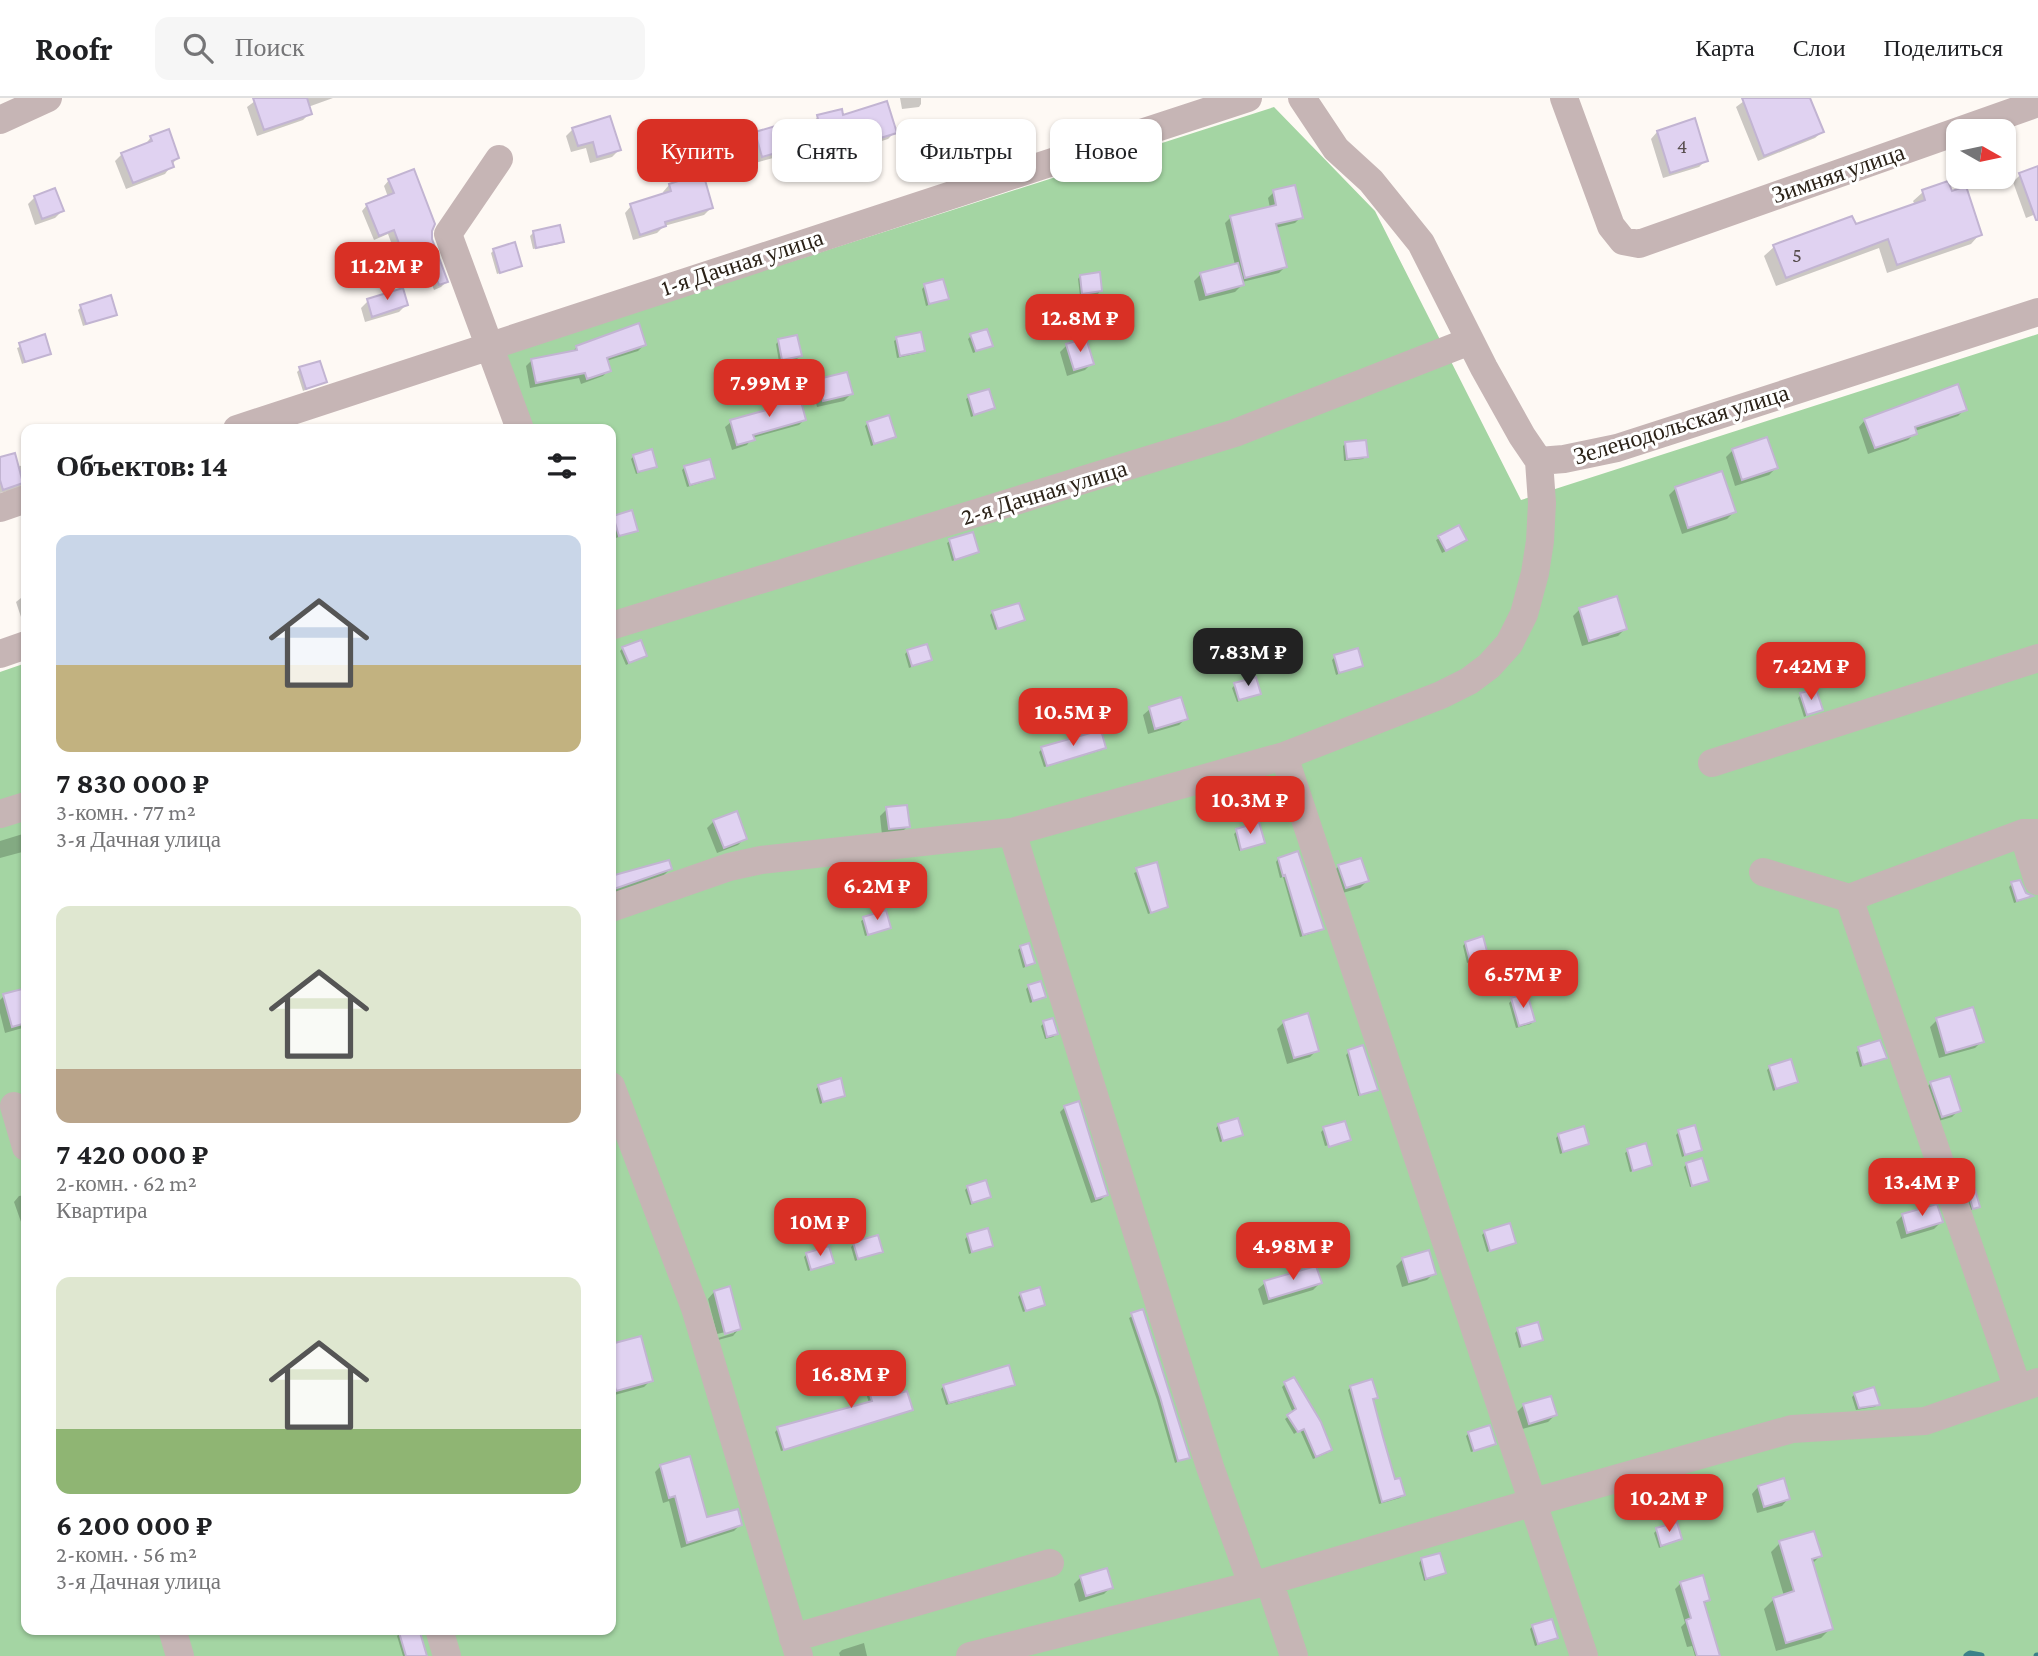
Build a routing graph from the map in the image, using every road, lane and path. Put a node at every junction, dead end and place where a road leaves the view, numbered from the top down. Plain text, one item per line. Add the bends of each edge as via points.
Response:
1 (48, 98) edge
2 (1248, 98) edge
3 (1302, 98) edge
4 (1564, 98) edge
5 (2038, 103) edge
6 (0, 120) edge
7 (499, 159) dead end
8 (2038, 312) edge
9 (1470, 341) junction
10 (489, 345) junction
11 (252, 424) edge
12 (518, 424) edge
13 (1539, 461) junction
14 (21, 501) edge
15 (0, 508) edge
16 (616, 624) edge
17 (21, 647) edge
18 (0, 654) edge
19 (2038, 658) edge
20 (1284, 756) junction
21 (1712, 763) dead end
22 (21, 808) edge
23 (0, 814) edge
24 (1012, 832) junction
25 (2030, 833) edge
26 (1763, 872) dead end
27 (2038, 881) edge
28 (1849, 898) junction
29 (616, 906) edge
30 (616, 1099) edge
31 (13, 1106) edge
32 (21, 1131) edge
33 (2028, 1386) edge
34 (1534, 1502) junction
35 (1050, 1563) dead end
36 (1261, 1583) junction
37 (174, 1635) edge
38 (441, 1635) edge
39 (796, 1647) edge
40 (1015, 1650) edge
41 (180, 1656) edge
42 (447, 1656) edge
43 (970, 1656) edge
44 (1294, 1656) edge
45 (1584, 1656) edge

1 - 6 street
2 - 10 street, 1-я Дачная улица
3 - 9 street, Зеленодольская улица via 1336,149 1371,181 1421,243
4 - 5 street, Зимняя улица via 1611,226 1623,241 1639,244
7 - 10 street via 448,234
8 - 13 street, Зеленодольская улица via 1617,448
9 - 13 street, Зеленодольская улица
9 - 16 street, 2-я Дачная улица via 1235,433
10 - 11 street, 1-я Дачная улица
10 - 12 street
13 - 20 street via 1542,503 1535,573 1524,614 1509,643 1469,681
14 - 15 street
17 - 18 street
19 - 21 street
20 - 24 street
20 - 34 street
22 - 23 street
24 - 29 street via 761,860
24 - 36 street via 1210,1467
25 - 27 street
25 - 28 street
26 - 28 street
28 - 33 street
30 - 39 street via 695,1308
31 - 32 street
33 - 34 street via 1925,1421 1792,1429
34 - 36 street
34 - 45 street
35 - 39 street
36 - 40 street
36 - 44 street
37 - 41 street
38 - 42 street
40 - 43 street

